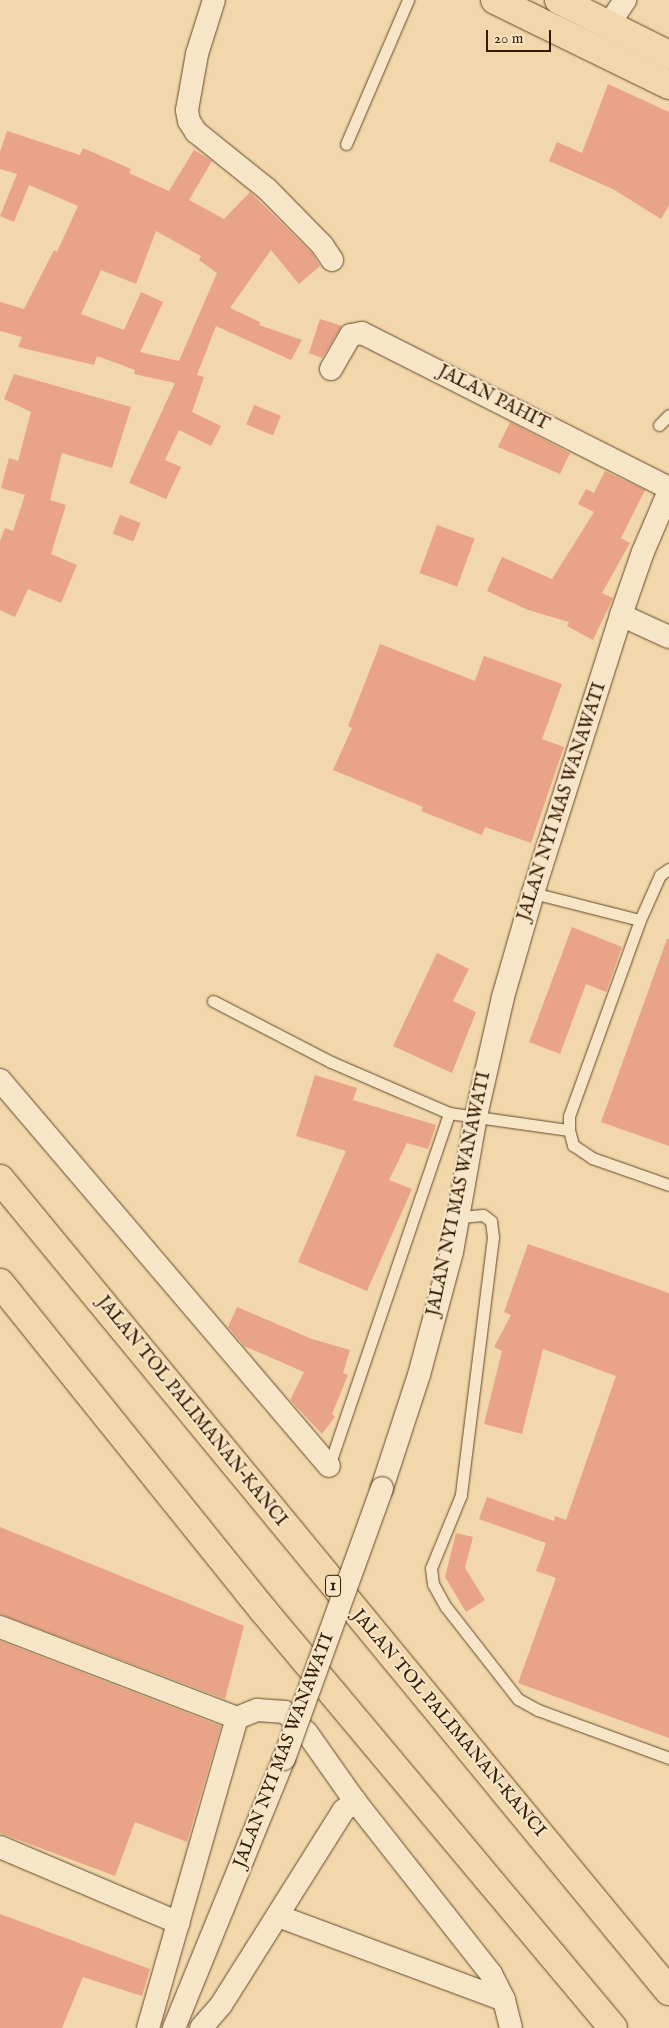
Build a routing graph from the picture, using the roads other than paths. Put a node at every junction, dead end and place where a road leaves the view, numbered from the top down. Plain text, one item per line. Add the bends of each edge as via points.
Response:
1 (214, 0) edge
2 (408, 0) edge
3 (495, 0) edge
4 (560, 0) edge
5 (625, 0) edge
6 (608, 24) junction
7 (669, 55) edge
8 (669, 85) edge
9 (346, 144) dead end
10 (332, 260) dead end
11 (331, 369) dead end
12 (669, 415) edge
13 (659, 425) dead end
14 (669, 490) edge
15 (621, 615) junction
16 (669, 637) edge
17 (669, 869) edge
18 (533, 893) junction
19 (640, 920) junction
20 (213, 1001) dead end
21 (0, 1080) edge
22 (449, 1113) junction
23 (476, 1116) junction
24 (569, 1130) junction
25 (0, 1179) edge
26 (669, 1185) edge
27 (460, 1217) junction
28 (0, 1283) edge
29 (329, 1466) joint
30 (0, 1627) edge
31 (237, 1718) junction
32 (669, 1758) edge
33 (355, 1801) junction
34 (0, 1847) edge
35 (278, 1916) junction
36 (179, 1923) junction
37 (669, 1990) edge
38 (504, 2000) junction
39 (148, 2028) edge
40 (174, 2028) edge
41 (201, 2028) edge
42 (511, 2028) edge
43 (613, 2028) edge

1 - 10 street via 197,54 187,110 189,121 196,132 266,189 322,245
2 - 9 lane
3 - 8 highway
4 - 6 highway
5 - 6 street
6 - 7 highway
11 - 14 street, JALAN PAHIT via 351,335 362,333
12 - 13 lane
14 - 15 street, JALAN NYI MAS WANAWATI
15 - 16 street
15 - 18 street, JALAN NYI MAS WANAWATI
17 - 19 lane via 660,875
18 - 19 lane
18 - 23 street, JALAN NYI MAS WANAWATI via 503,998
19 - 24 lane via 569,1116
20 - 22 lane via 331,1062
21 - 29 street
22 - 23 lane
22 - 29 lane
23 - 24 lane
23 - 27 street, JALAN NYI MAS WANAWATI
24 - 26 lane via 573,1145 592,1158
25 - 37 highway, JALAN TOL PALIMANAN–KANCI / 1
27 - 32 lane via 482,1215 491,1221 493,1237 461,1495 431,1568 433,1584 446,1607 518,1699 538,1710
27 - 40 street, JALAN NYI MAS WANAWATI, bridge via 420,1375 382,1488 284,1760
28 - 43 highway via 264,1610
30 - 31 street
31 - 33 street via 257,1710 285,1712 307,1733
31 - 36 street
33 - 35 street via 343,1811
33 - 38 street via 492,1974
34 - 36 street
35 - 38 street
35 - 41 street via 221,2005
36 - 39 street
38 - 42 street

